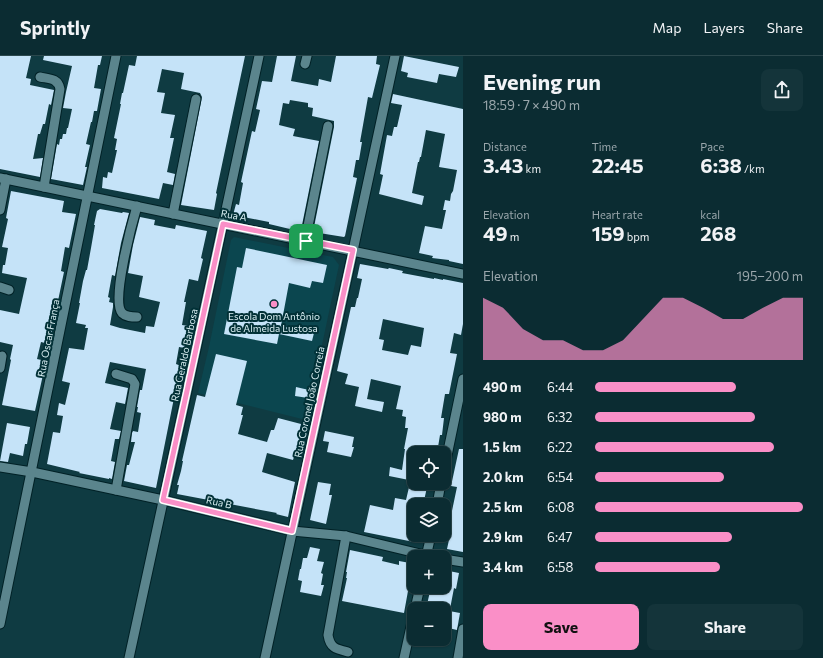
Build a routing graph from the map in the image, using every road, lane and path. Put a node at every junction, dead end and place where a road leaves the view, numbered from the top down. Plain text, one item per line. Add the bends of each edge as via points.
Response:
1 (116, 56) edge
2 (259, 56) edge
3 (395, 56) edge
4 (40, 77) dead end
5 (196, 99) dead end
6 (328, 126) dead end
7 (3, 178) edge
8 (44, 187) junction
9 (88, 196) junction
10 (137, 206) junction
11 (0, 210) edge
12 (173, 214) junction
13 (223, 224) junction
14 (306, 241) junction
15 (353, 250) junction
16 (463, 274) edge
17 (137, 317) dead end
18 (2, 356) dead end
19 (0, 368) edge
20 (116, 374) dead end
21 (463, 379) edge
22 (449, 446) edge
23 (0, 467) edge
24 (32, 472) junction
25 (116, 490) junction
26 (163, 500) junction
27 (292, 531) junction
28 (346, 536) junction
29 (407, 552) edge
30 (451, 560) edge
31 (463, 562) edge
32 (0, 624) edge
33 (463, 630) edge
34 (407, 644) edge
35 (348, 652) dead end
36 (129, 658) edge
37 (265, 658) edge
38 (404, 658) edge
39 (458, 658) edge

1 - 9 street, Rua Oscar França
2 - 13 street, Rua Geraldo Barbosa
3 - 15 street, Rua Coronel João Correia
4 - 8 street via 54,80 60,86
5 - 12 street
6 - 14 street
7 - 8 street, Rua A
7 - 11 street
8 - 9 street, Rua A
9 - 10 street, Rua A
9 - 24 street, Rua Oscar França
10 - 12 street, Rua A
10 - 17 street via 127,242 119,302 122,313
12 - 13 street, Rua A
13 - 14 street, Rua A
13 - 26 street, Rua Geraldo Barbosa
14 - 15 street, Rua A
15 - 16 street, Rua A
15 - 27 street, Rua Coronel João Correia
18 - 19 street
20 - 25 street via 132,379 135,384
21 - 22 street
23 - 24 street, Rua B
24 - 25 street, Rua B
24 - 32 street, Rua Oscar França
25 - 26 street, Rua B
26 - 27 street, Rua B
26 - 36 street, Rua Geraldo Barbosa
27 - 28 street, Rua B
27 - 37 street, Rua Coronel João Correia
28 - 29 street, Rua B
28 - 35 street via 328,635 332,646
30 - 31 street
33 - 39 street
34 - 38 street

